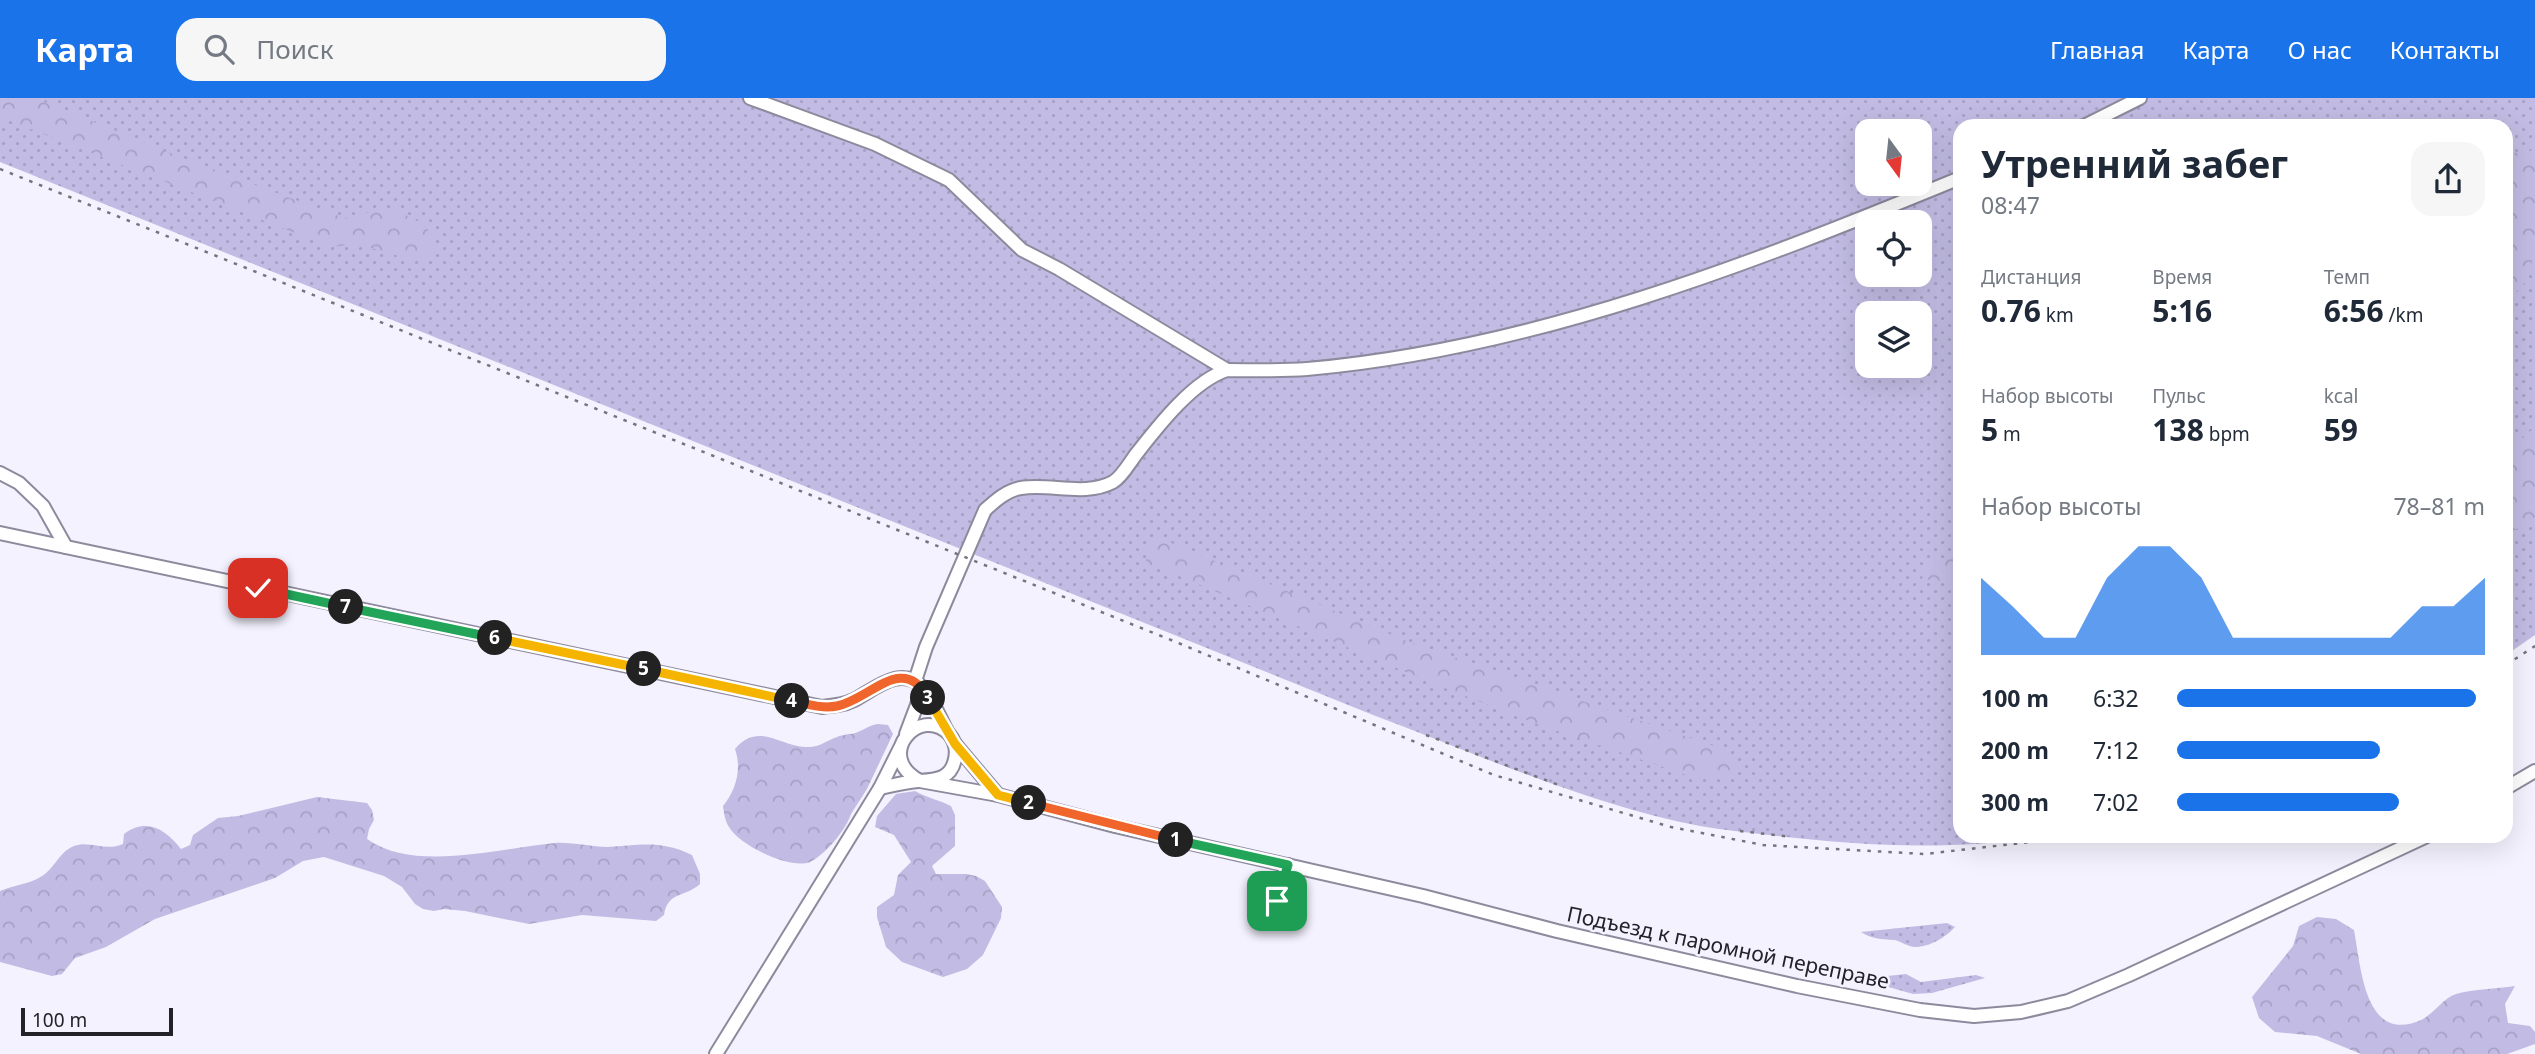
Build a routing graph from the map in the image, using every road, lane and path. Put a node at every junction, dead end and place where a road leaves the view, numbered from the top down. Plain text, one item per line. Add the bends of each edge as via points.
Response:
1 (750, 98) edge
2 (2140, 98) edge
3 (2098, 119) edge
4 (1953, 181) edge
5 (1227, 370) junction
6 (0, 472) edge
7 (0, 533) edge
8 (65, 547) junction
9 (919, 685) junction
10 (952, 739) junction
11 (902, 743) junction
12 (2535, 771) edge
13 (920, 781) junction
14 (2513, 784) edge
15 (880, 788) junction
16 (998, 795) junction
17 (2412, 843) edge
18 (1288, 865) junction
19 (1277, 901) dead end
20 (716, 1054) edge

1 - 5 street via 875,144 949,180 1022,250
2 - 3 street
4 - 5 street via 1817,237 1600,311 1506,337 1305,369
5 - 9 street via 1196,389 1114,482 1095,488 1021,488 1002,495 985,510 926,647
6 - 8 street via 43,506
7 - 8 street
8 - 9 street via 822,707 852,701 897,678
9 - 10 street
9 - 11 street
10 - 11 street via 931,725 911,730
10 - 13 street via 956,754 948,773 930,782
10 - 16 street
11 - 13 street via 904,768
11 - 15 street
12 - 14 street
13 - 15 street
13 - 16 street, Подъезд к паромной переправе
15 - 20 street
16 - 18 street, Подъезд к паромной переправе
17 - 18 street, Подъезд к паромной переправе via 2068,1001 1974,1016 1797,986
18 - 19 street

